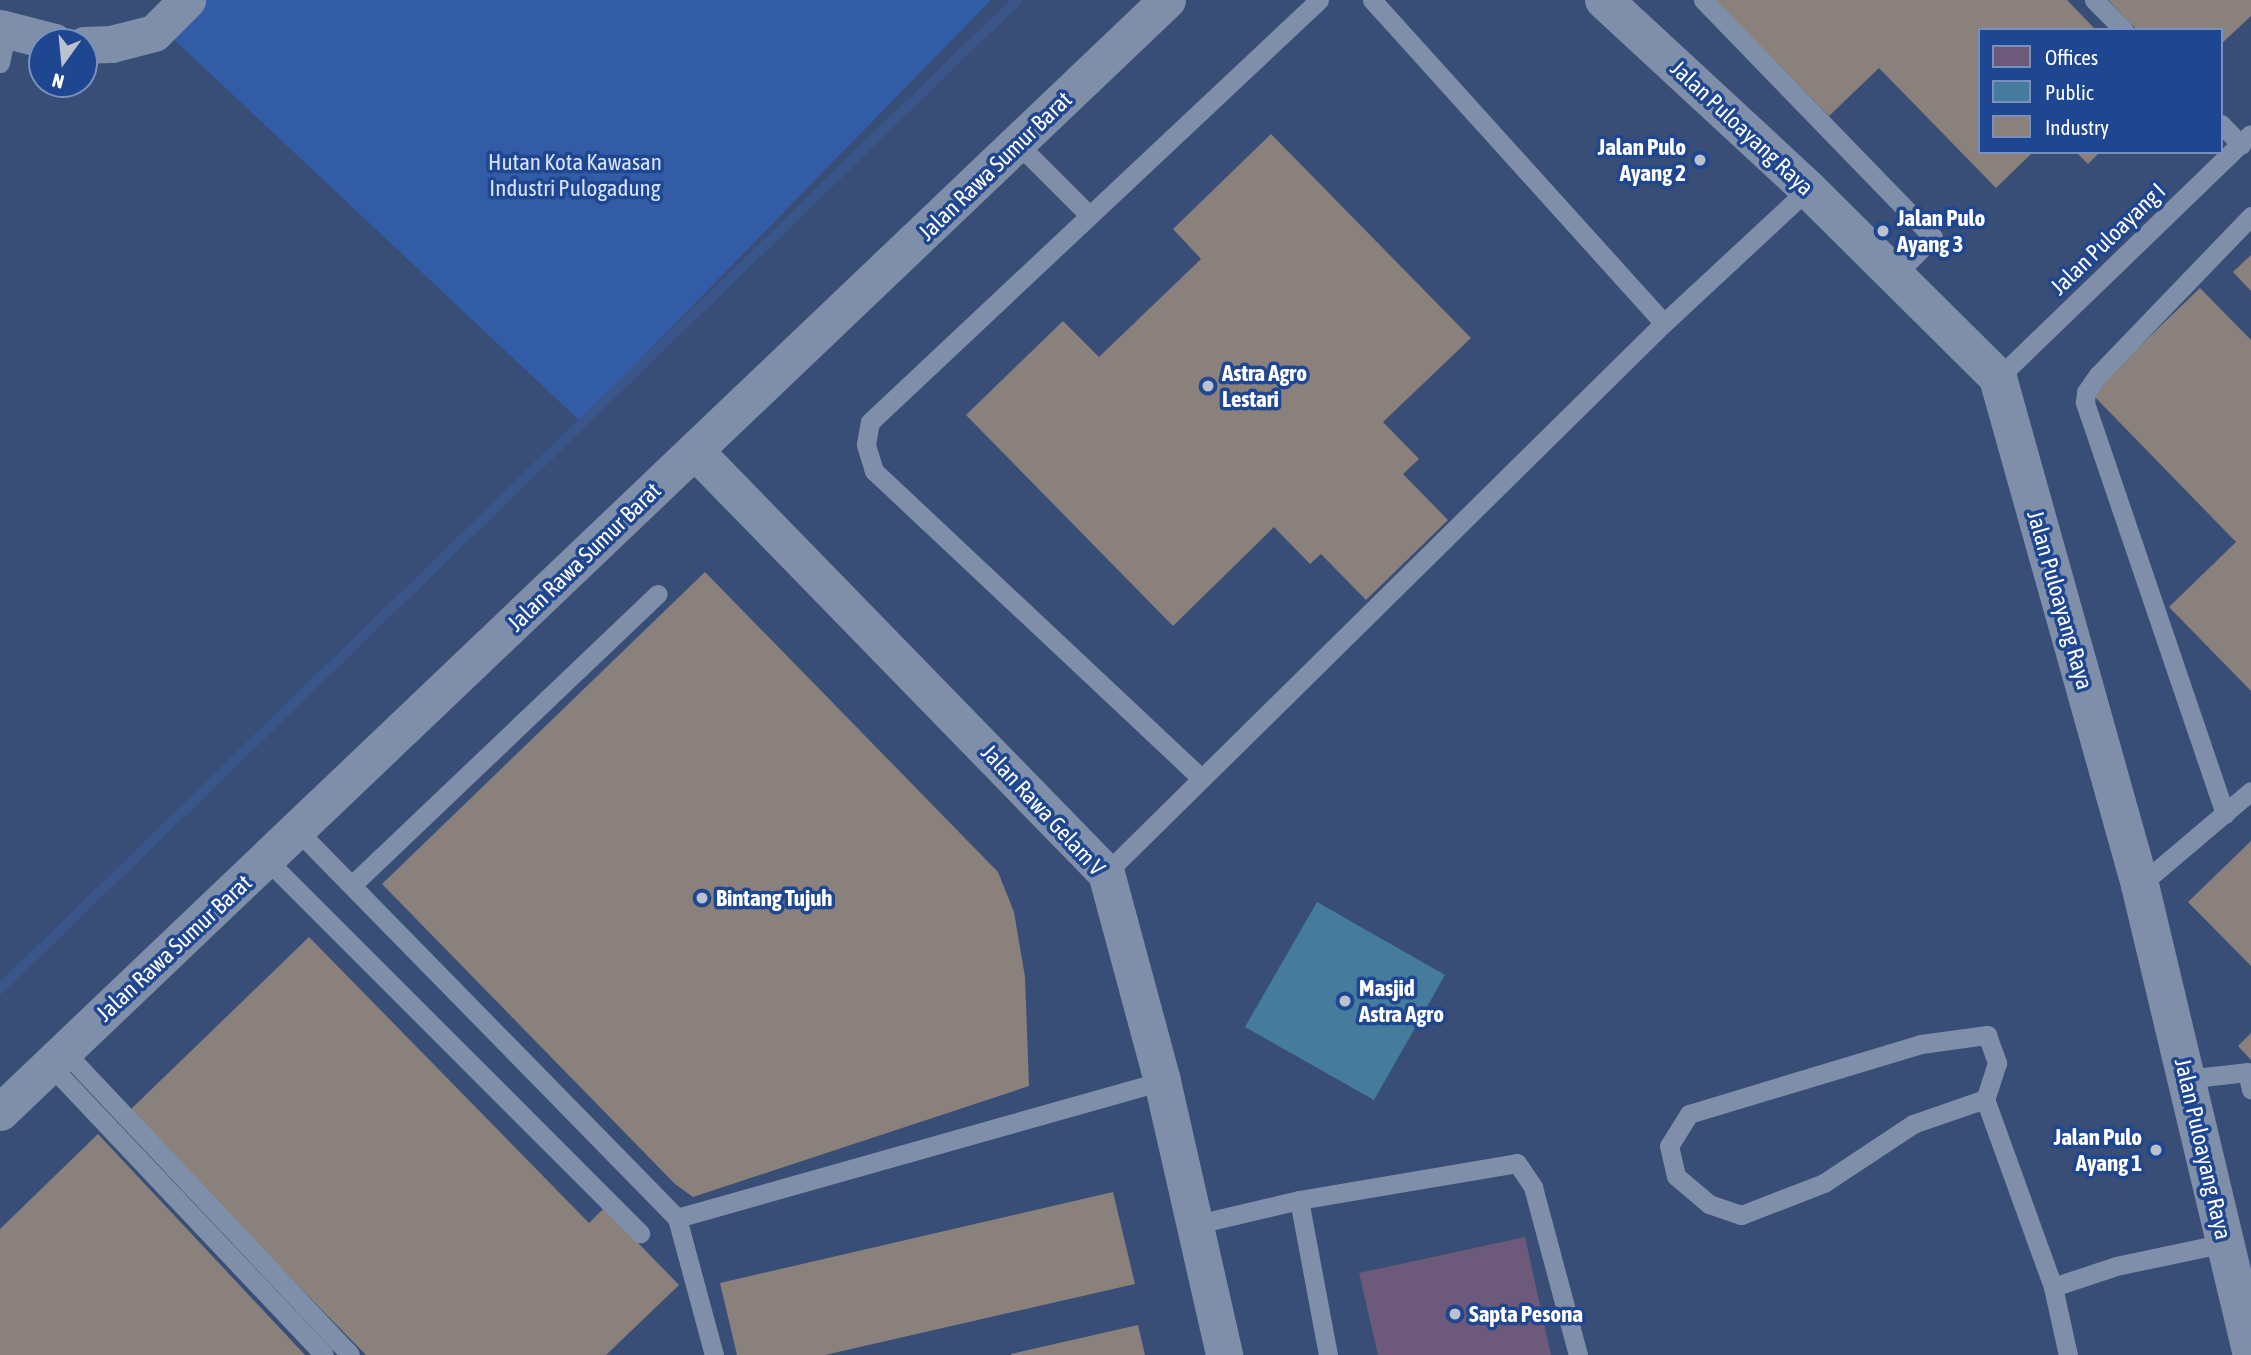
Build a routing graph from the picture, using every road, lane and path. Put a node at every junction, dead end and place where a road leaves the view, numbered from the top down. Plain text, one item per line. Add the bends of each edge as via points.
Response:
1 (187, 0) edge
2 (1167, 0) edge
3 (1319, 0) edge
4 (1372, 0) edge
5 (1604, 0) edge
6 (1703, 0) edge
7 (2094, 0) edge
8 (2122, 28) edge
9 (2, 40) edge
10 (28, 41) edge
11 (98, 44) edge
12 (2223, 125) edge
13 (2246, 140) edge
14 (1017, 145) junction
15 (1808, 189) junction
16 (1089, 215) junction
17 (2251, 216) edge
18 (1895, 275) junction
19 (1664, 323) junction
20 (1998, 378) junction
21 (695, 451) junction
22 (659, 594) dead end
23 (1201, 778) junction
24 (2251, 791) edge
25 (2225, 814) junction
26 (298, 831) junction
27 (267, 860) junction
28 (1106, 873) junction
29 (352, 885) junction
30 (2140, 885) junction
31 (56, 1057) junction
32 (2186, 1079) junction
33 (1162, 1081) junction
34 (2251, 1090) edge
35 (1985, 1099) junction
36 (0, 1112) edge
37 (1299, 1200) junction
38 (677, 1218) junction
39 (1193, 1225) junction
40 (640, 1233) dead end
41 (2225, 1243) junction
42 (2053, 1287) junction
43 (2251, 1352) edge
44 (324, 1355) edge
45 (350, 1355) edge
46 (713, 1355) edge
47 (1224, 1355) edge
48 (1328, 1355) edge
49 (1578, 1355) edge
50 (2068, 1355) edge

1 - 11 street via 154,33
2 - 14 street, Jalan Rawa Sumur Barat
3 - 16 lane
4 - 19 lane
5 - 15 street, Jalan Puloayang Raya
6 - 18 lane via 1933,237
7 - 8 lane
9 - 10 street
12 - 13 lane
13 - 20 lane, Jalan Puloayang I
14 - 16 lane
14 - 21 street, Jalan Rawa Sumur Barat
15 - 18 street, Jalan Puloayang Raya
15 - 19 lane
16 - 23 lane via 870,422 866,444 874,471
17 - 25 lane via 2098,375 2085,402
18 - 20 street, Jalan Puloayang Raya
19 - 23 lane
20 - 30 street, Jalan Puloayang Raya
21 - 26 street, Jalan Rawa Sumur Barat
21 - 28 street, Jalan Rawa Gelam V
22 - 29 lane
23 - 28 lane
24 - 25 lane
25 - 30 lane
26 - 27 street, Jalan Rawa Sumur Barat
26 - 29 lane
27 - 31 street, Jalan Rawa Sumur Barat
27 - 40 lane
28 - 33 street, Jalan Rawa Gelam V
29 - 38 lane
30 - 32 street, Jalan Puloayang Raya
31 - 36 street, Jalan Rawa Sumur Barat
31 - 44 lane
31 - 45 lane
32 - 34 lane via 2247,1072
32 - 41 street, Jalan Puloayang Raya
33 - 38 lane
33 - 39 street, Jalan Rawa Gelam V
35 - 35 lane via 1913,1124 1824,1183 1741,1215 1710,1204 1676,1176 1670,1146 1689,1114 1965,1035 1987,1035 1997,1063
35 - 42 lane
37 - 39 lane
37 - 48 lane
37 - 49 lane via 1517,1163 1533,1187
38 - 46 lane
39 - 47 street, Jalan Rawa Gelam V
41 - 42 lane via 2116,1266
41 - 43 street, Jalan Puloayang Raya
42 - 50 lane

